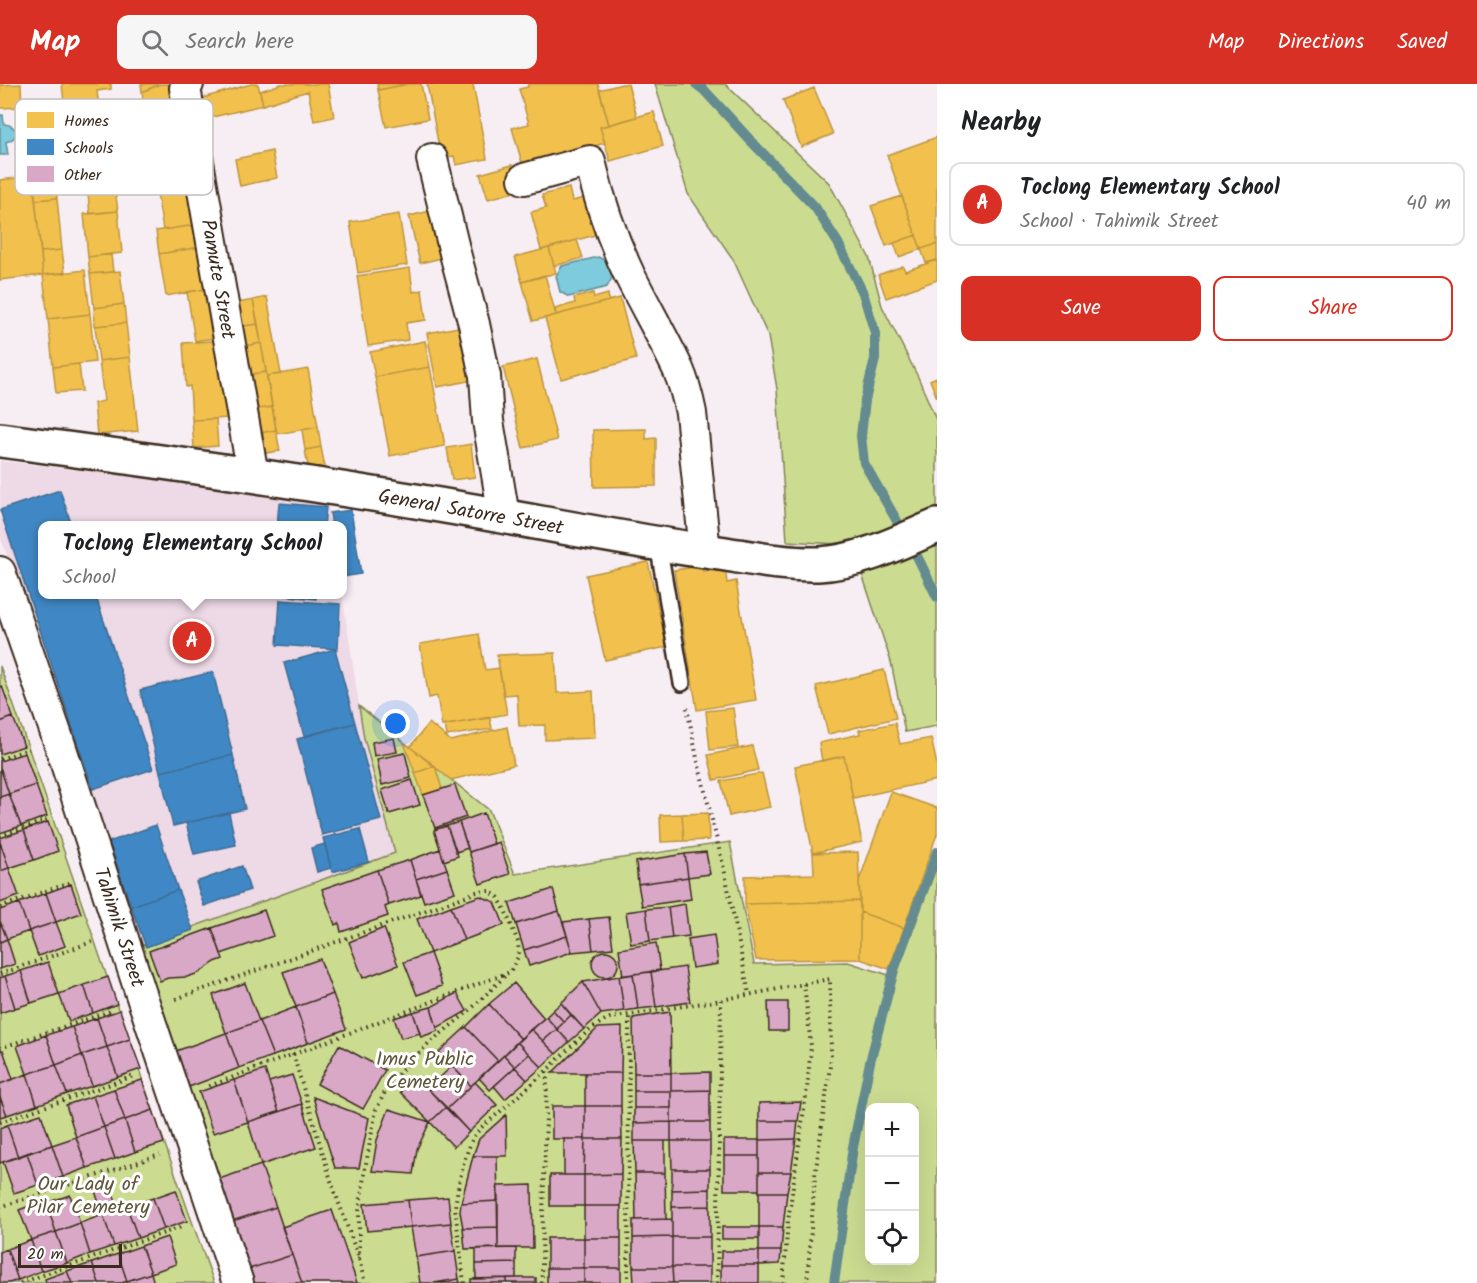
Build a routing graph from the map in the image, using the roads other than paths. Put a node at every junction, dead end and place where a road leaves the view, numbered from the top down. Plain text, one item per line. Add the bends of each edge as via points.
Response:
1 (188, 84) edge
2 (187, 99) edge
3 (432, 159) dead end
4 (524, 179) dead end
5 (204, 195) edge
6 (0, 440) edge
7 (253, 475) junction
8 (504, 516) junction
9 (937, 526) edge
10 (658, 544) junction
11 (705, 552) junction
12 (0, 572) edge
13 (682, 683) road end
14 (238, 1283) edge

1 - 2 street, Pamute Street
3 - 8 street via 485,376 488,421
4 - 11 street via 590,161 612,235 686,391
5 - 7 street, Pamute Street
6 - 7 street, General Satorre Street
7 - 8 street, General Satorre Street
8 - 10 street, General Satorre Street
9 - 11 street, General Satorre Street via 869,554 838,562 801,564
10 - 11 street, General Satorre Street
10 - 13 lane
12 - 14 street, Tahimik Street

